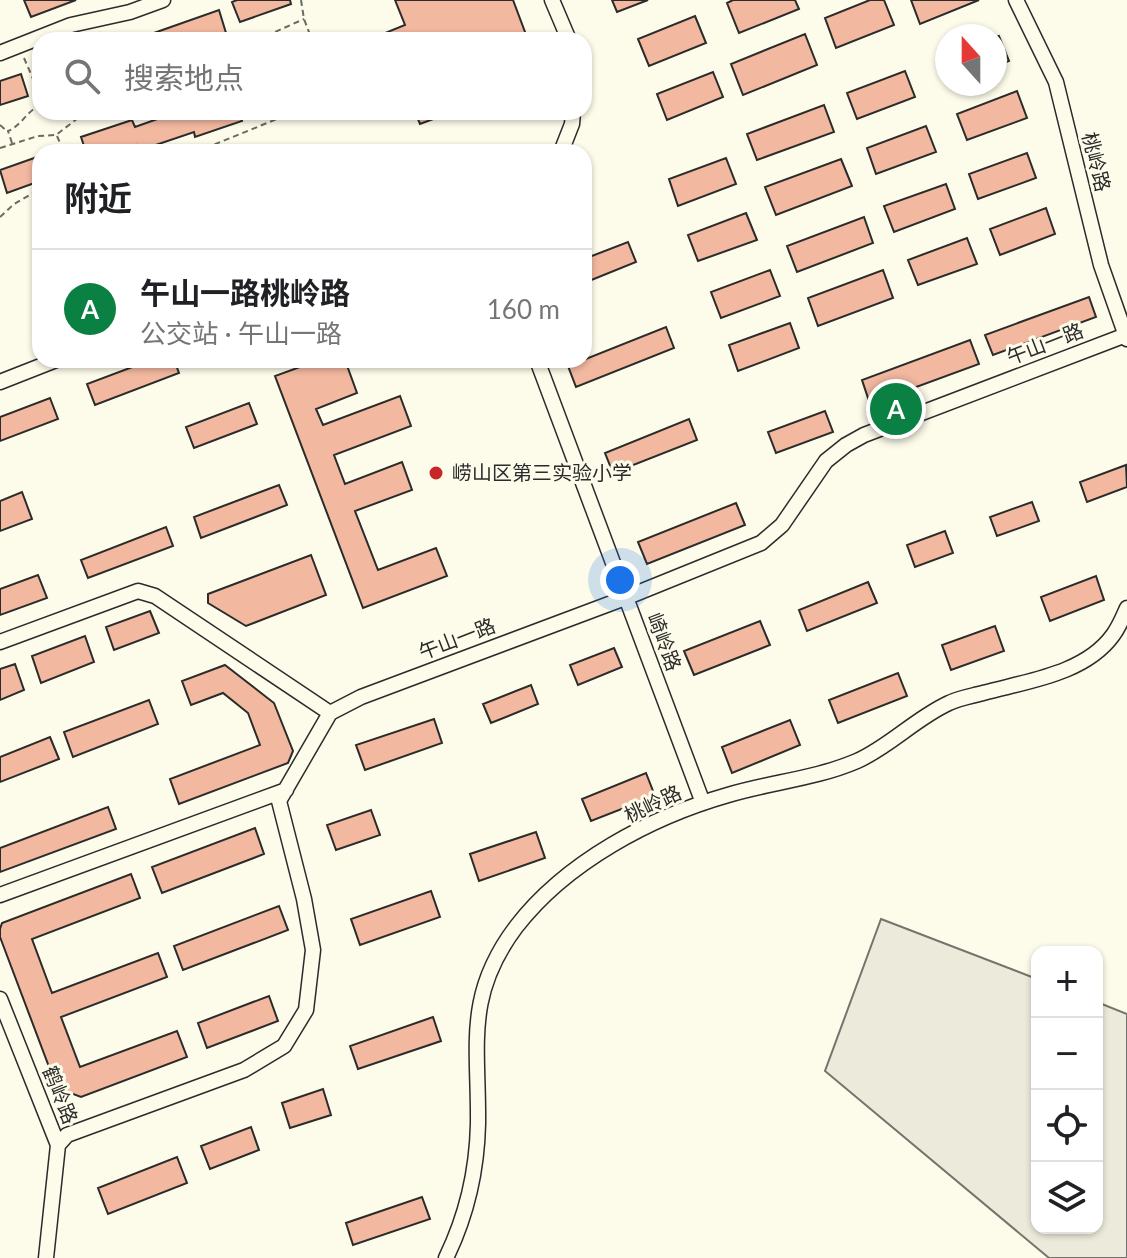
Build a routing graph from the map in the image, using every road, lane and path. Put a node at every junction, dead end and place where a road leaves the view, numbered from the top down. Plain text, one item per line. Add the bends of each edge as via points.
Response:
1 (163, 0) edge
2 (301, 0) edge
3 (552, 0) edge
4 (1016, 0) edge
5 (304, 19) junction
6 (53, 32) edge
7 (275, 32) edge
8 (309, 32) edge
9 (566, 32) edge
10 (32, 40) edge
11 (18, 46) junction
12 (0, 53) edge
13 (32, 77) edge
14 (32, 110) edge
15 (75, 120) edge
16 (274, 120) edge
17 (572, 120) edge
18 (0, 125) edge
19 (8, 131) junction
20 (56, 135) junction
21 (13, 144) junction
22 (60, 144) edge
23 (216, 144) edge
24 (564, 144) edge
25 (0, 148) edge
26 (32, 194) edge
27 (0, 217) edge
28 (1126, 337) edge
29 (36, 368) edge
30 (540, 368) edge
31 (0, 382) edge
32 (625, 598) junction
33 (1127, 608) edge
34 (0, 642) edge
35 (330, 713) junction
36 (286, 790) junction
37 (703, 803) junction
38 (0, 895) edge
39 (0, 999) edge
40 (58, 1145) junction
41 (46, 1258) edge
42 (446, 1258) edge

1 - 6 street
2 - 5 path
3 - 9 street
4 - 28 street, 桃岭路 via 1056,82 1101,265
5 - 7 path
5 - 8 path
10 - 11 street
11 - 12 street
11 - 13 path
14 - 19 path
15 - 20 path
16 - 23 path
17 - 24 street
18 - 19 path
19 - 21 path
20 - 21 path
20 - 22 path
21 - 25 path
26 - 27 path
28 - 32 street, 午山一路 via 864,435 826,461 782,525 761,543
29 - 31 street
30 - 32 street, 崎岭路
32 - 35 street, 午山一路
32 - 37 street, 崎岭路
33 - 37 street, 桃岭路 via 1112,636 1079,665 950,702 860,759 821,774
34 - 35 street via 138,591 155,596
35 - 36 street
36 - 38 street
36 - 40 street via 279,801 313,950 306,1010 284,1046 244,1070 67,1135
37 - 42 street, 桃岭路 via 632,835 565,879 516,928 494,962 481,995 475,1036 475,1168 459,1232
39 - 40 street, 鹤岭路
40 - 41 street, 鹤岭路

